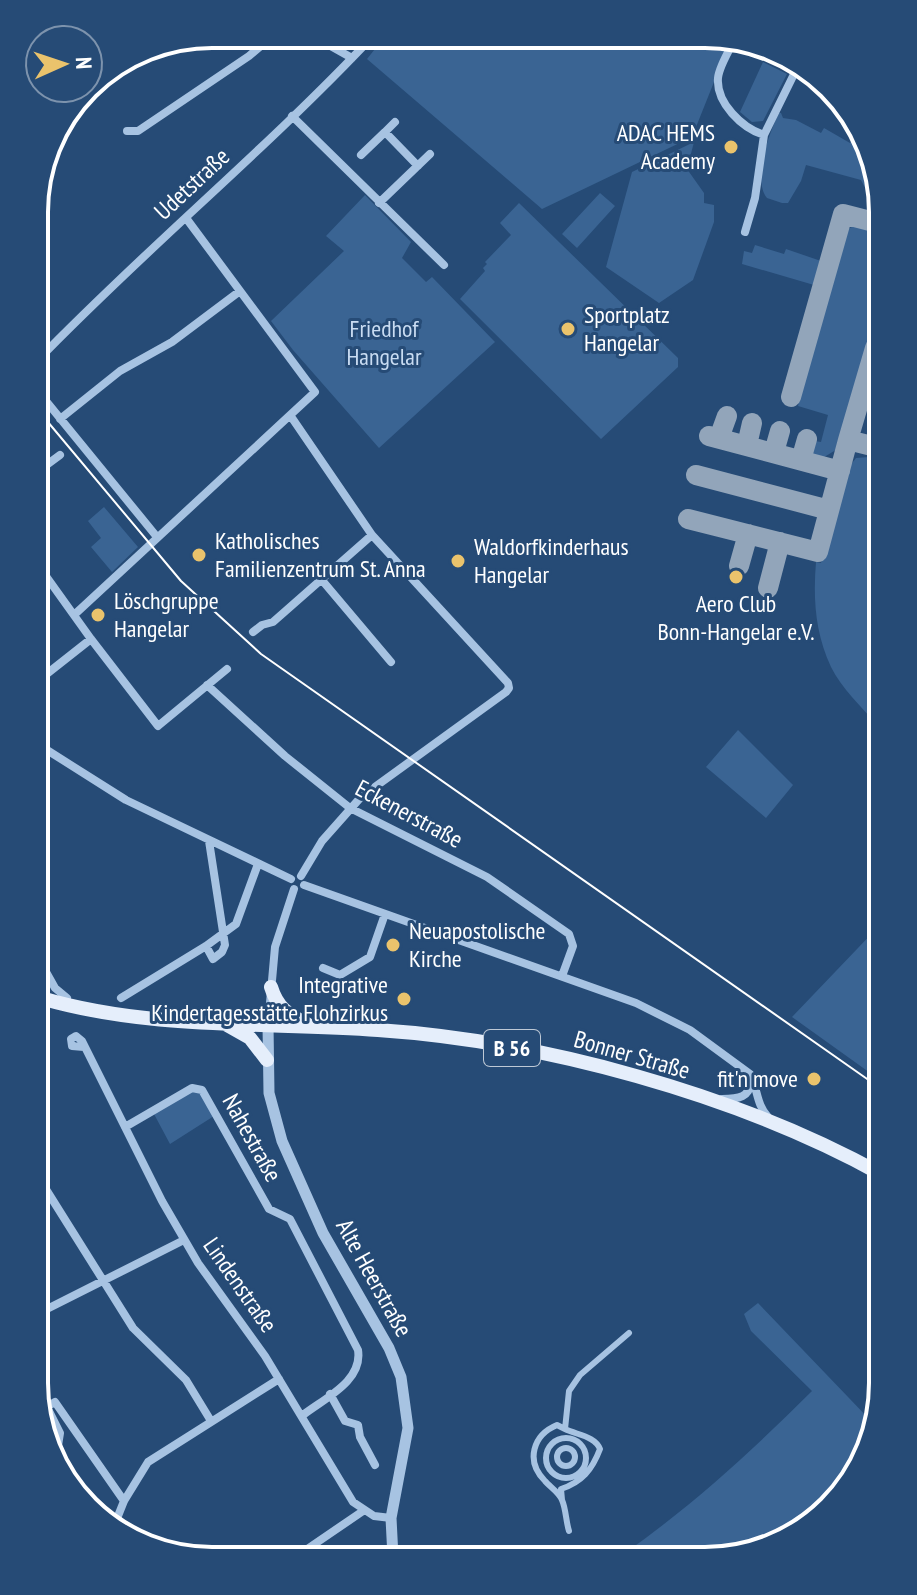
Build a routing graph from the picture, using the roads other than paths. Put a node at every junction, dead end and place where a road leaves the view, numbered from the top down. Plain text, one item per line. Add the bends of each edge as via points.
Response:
1 (258, 48) edge
2 (334, 48) edge
3 (362, 48) edge
4 (730, 50) edge
5 (352, 58) junction
6 (794, 75) edge
7 (292, 116) junction
8 (395, 122) dead end
9 (127, 131) dead end
10 (385, 132) junction
11 (764, 135) junction
12 (430, 154) dead end
13 (361, 155) dead end
14 (418, 166) junction
15 (379, 203) junction
16 (186, 218) junction
17 (745, 232) dead end
18 (444, 265) dead end
19 (240, 291) junction
20 (48, 350) edge
21 (48, 404) edge
22 (290, 415) junction
23 (60, 419) junction
24 (60, 455) dead end
25 (48, 464) edge
26 (372, 535) junction
27 (157, 537) junction
28 (48, 579) edge
29 (321, 579) junction
30 (74, 615) junction
31 (253, 632) dead end
32 (91, 639) junction
33 (391, 662) dead end
34 (227, 669) dead end
35 (48, 673) edge
36 (207, 685) junction
37 (48, 751) edge
38 (350, 808) junction
39 (209, 841) junction
40 (258, 864) junction
41 (302, 880) junction
42 (292, 884) junction
43 (385, 914) junction
44 (224, 934) junction
45 (206, 946) junction
46 (323, 968) dead end
47 (48, 976) edge
48 (562, 976) junction
49 (271, 987) junction
50 (48, 993) edge
51 (67, 998) junction
52 (121, 998) dead end
53 (48, 1000) edge
54 (167, 1020) junction
55 (223, 1023) junction
56 (268, 1025) junction
57 (311, 1026) junction
58 (84, 1047) dead end
59 (267, 1060) junction
60 (750, 1074) junction
61 (707, 1100) junction
62 (775, 1125) junction
63 (125, 1127) junction
64 (869, 1168) edge
65 (48, 1192) edge
66 (184, 1240) junction
67 (104, 1280) junction
68 (48, 1308) edge
69 (629, 1333) dead end
70 (279, 1379) junction
71 (330, 1394) junction
72 (49, 1405) edge
73 (51, 1415) edge
74 (303, 1415) junction
75 (211, 1421) junction
76 (565, 1429) junction
77 (59, 1440) edge
78 (533, 1451) junction
79 (547, 1452) junction
80 (585, 1454) junction
81 (598, 1454) junction
82 (558, 1455) junction
83 (575, 1456) junction
84 (375, 1465) dead end
85 (557, 1488) junction
86 (124, 1501) junction
87 (363, 1511) junction
88 (118, 1517) edge
89 (391, 1518) junction
90 (569, 1531) dead end
91 (310, 1547) edge
92 (392, 1547) edge

1 - 9 street via 138,131
2 - 5 street
3 - 5 street, Udetstraße
4 - 11 street via 718,78 721,96 744,124
5 - 7 street, Udetstraße
6 - 11 street
7 - 15 street
7 - 16 street, Udetstraße
8 - 10 street
10 - 13 street
10 - 14 street
11 - 17 street
12 - 14 street
14 - 15 street
15 - 18 street
16 - 19 street
16 - 20 street, Udetstraße
19 - 22 street via 315,392
19 - 23 street via 172,342 120,371
21 - 23 street
22 - 26 street
22 - 27 street
23 - 27 street
24 - 25 street
26 - 29 street
26 - 38 street via 508,683 506,692
27 - 30 street
28 - 30 street
29 - 31 street via 273,622
29 - 33 street
30 - 32 street
32 - 35 street
32 - 36 street via 158,726
34 - 36 street
36 - 38 street, Eckenerstraße
37 - 39 street via 126,800
38 - 41 street via 322,841
38 - 48 street, Eckenerstraße via 487,877 569,934 573,946
39 - 40 street
39 - 44 street
40 - 42 street
40 - 44 street via 236,924
41 - 42 street via 294,876
41 - 43 street
42 - 49 street via 275,947
43 - 46 street via 370,957 340,975
43 - 48 street
44 - 45 street
44 - 45 street via 222,952 213,959
45 - 52 street
47 - 51 street
48 - 60 street via 659,1013
49 - 56 street
49 - 57 main road via 284,1011
50 - 51 main road, Bonner Straße / B 56
51 - 54 main road, Bonner Straße / B 56
53 - 54 main road, Bonner Straße / B 56 via 108,1014
54 - 55 main road, Bonner Straße / B 56
55 - 56 main road, Bonner Straße / B 56
55 - 59 main road via 250,1038
56 - 57 main road, Bonner Straße / B 56
56 - 59 street, Alte Heerstraße
57 - 61 main road, Bonner Straße / B 56 via 480,1041 607,1067
58 - 63 street, Lindenstraße
59 - 89 street, Alte Heerstraße via 274,1117 295,1173 401,1377 408,1441
60 - 61 street via 746,1095 738,1100
60 - 62 street via 762,1110
61 - 62 main road, Bonner Straße / B 56
62 - 64 main road, Bonner Straße / B 56
63 - 66 street, Lindenstraße
63 - 71 street, Nahestraße via 192,1088 202,1090 269,1209 290,1219 358,1350 353,1377
65 - 67 street
66 - 67 street
66 - 70 street, Lindenstraße
67 - 68 street
67 - 75 street via 133,1328 186,1380
69 - 76 street via 569,1391
70 - 74 street, Lindenstraße
70 - 75 street
71 - 74 street, Nahestraße
71 - 84 street via 345,1421 358,1425
72 - 86 street via 55,1402
73 - 77 street
74 - 87 street, Lindenstraße
75 - 86 street via 148,1462
76 - 78 street via 548,1429
76 - 81 street via 597,1442
78 - 79 street
78 - 85 street via 535,1467
79 - 80 street via 567,1438 579,1443
79 - 80 street via 550,1471 568,1478 584,1467
79 - 82 street
80 - 81 street
80 - 83 street
81 - 85 street via 576,1484
82 - 83 street via 567,1449
82 - 83 street via 567,1466
85 - 90 street
86 - 88 street
87 - 89 street
87 - 91 street
89 - 92 street, Alte Heerstraße

